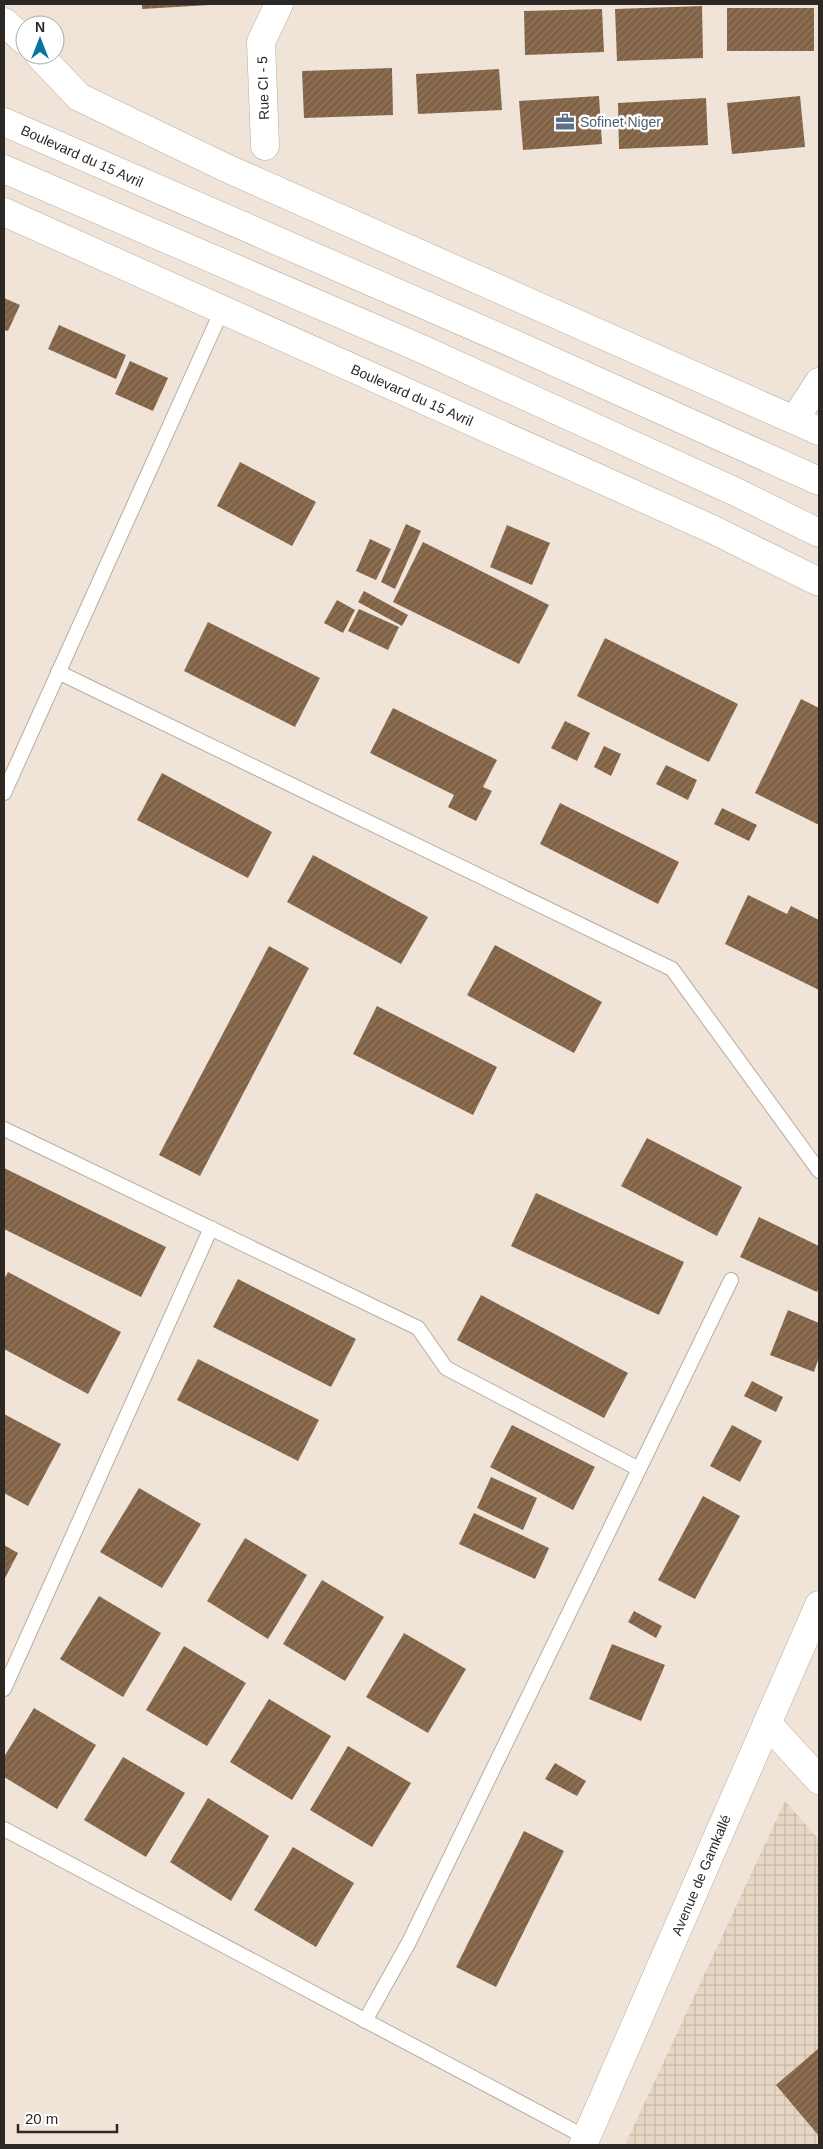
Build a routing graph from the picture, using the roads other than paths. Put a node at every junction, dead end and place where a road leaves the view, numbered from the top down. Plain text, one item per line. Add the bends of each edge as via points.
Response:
1 (279, 4) edge
2 (4, 22) edge
3 (15, 32) edge
4 (49, 65) edge
5 (4, 122) edge
6 (265, 146) dead end
7 (4, 169) edge
8 (4, 212) edge
9 (222, 310) junction
10 (819, 382) edge
11 (807, 425) edge
12 (819, 481) edge
13 (819, 533) edge
14 (819, 582) edge
15 (58, 672) junction
16 (4, 793) edge
17 (4, 1129) edge
18 (819, 1171) edge
19 (212, 1228) junction
20 (731, 1280) dead end
21 (639, 1469) junction
22 (819, 1605) edge
23 (4, 1689) edge
24 (767, 1723) junction
25 (819, 1780) edge
26 (4, 1829) edge
27 (365, 2020) junction
28 (585, 2142) edge

1 - 6 main road, Rue CI - 5 via 261,42
2 - 3 main road
4 - 11 main road via 79,97 207,158
5 - 12 main road, Boulevard du 15 Avril via 519,346
7 - 13 main road via 422,349
8 - 9 main road, Boulevard du 15 Avril
9 - 14 main road, Boulevard du 15 Avril via 714,530
9 - 15 lane
10 - 11 main road
15 - 16 lane
15 - 18 lane via 672,969
17 - 19 lane
19 - 21 lane via 418,1328 446,1368
19 - 23 lane
20 - 21 lane
21 - 27 lane via 409,1942
22 - 24 main road, Avenue de Gamkallé
24 - 25 main road
24 - 28 main road, Avenue de Gamkallé
26 - 27 lane
27 - 28 lane

